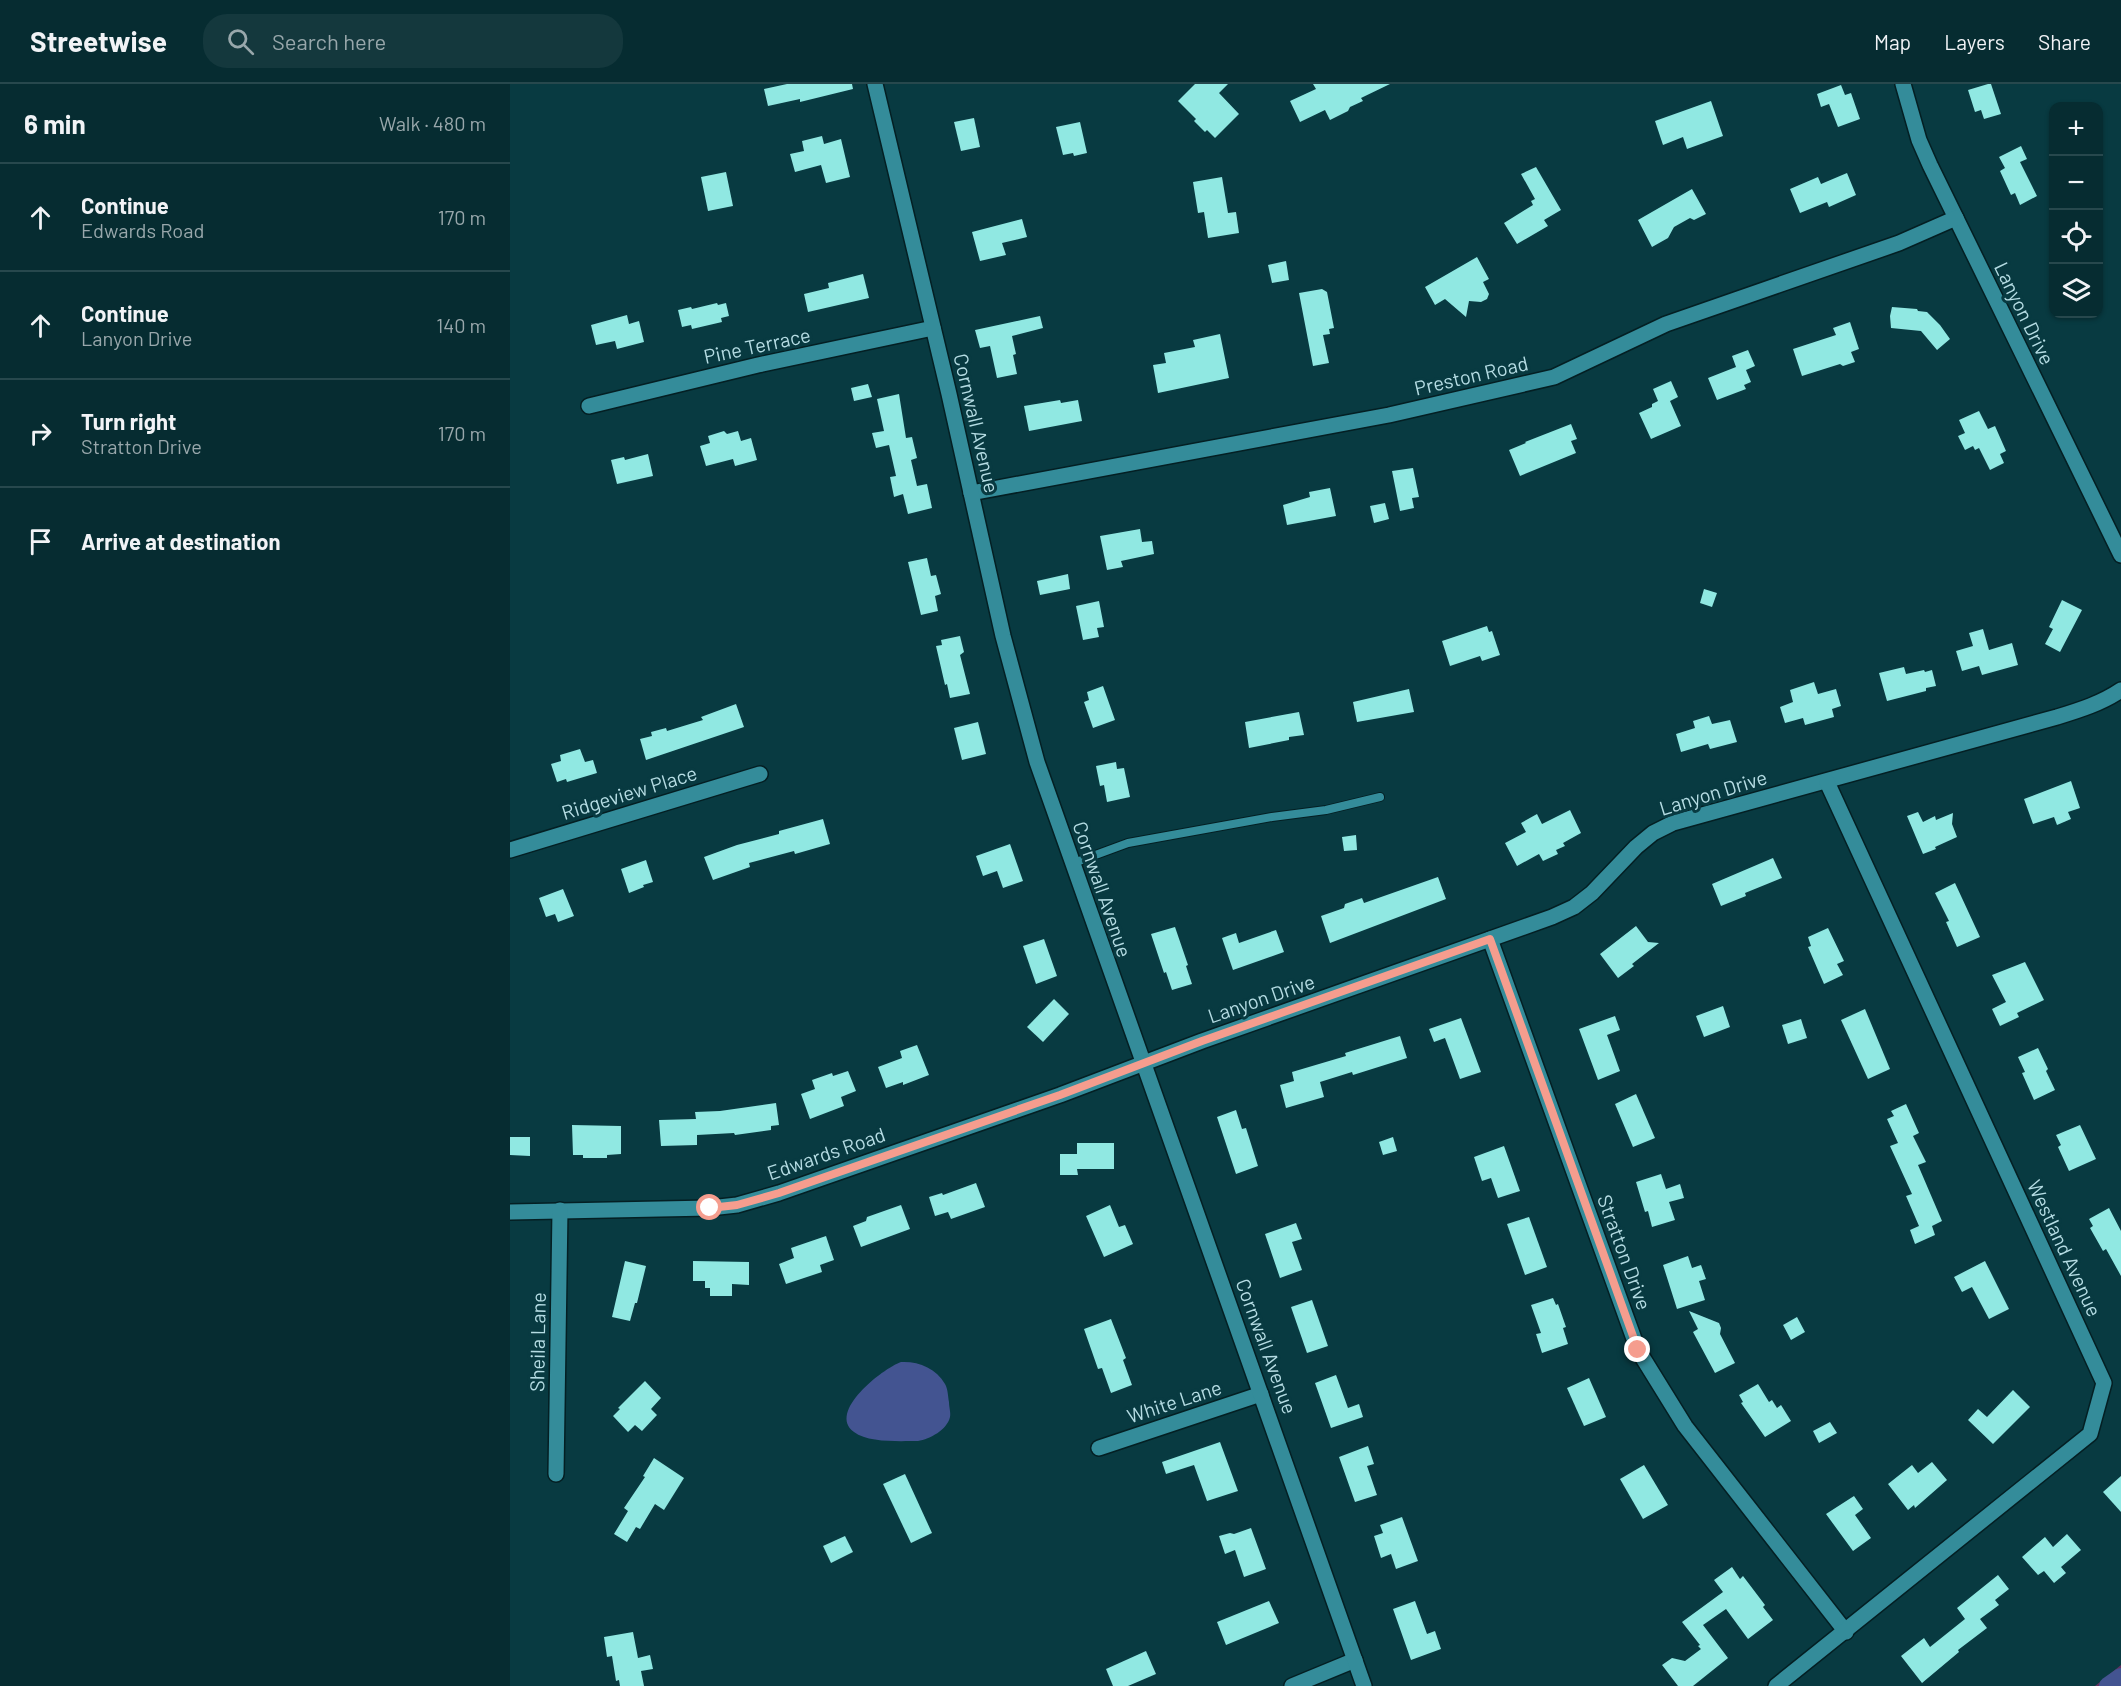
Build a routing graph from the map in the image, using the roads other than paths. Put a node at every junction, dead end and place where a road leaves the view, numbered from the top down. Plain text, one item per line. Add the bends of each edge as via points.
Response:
1 (875, 84) edge
2 (1903, 84) edge
3 (1956, 218) junction
4 (933, 328) junction
5 (589, 406) dead end
6 (971, 493) junction
7 (2121, 555) edge
8 (2121, 690) edge
9 (760, 774) dead end
10 (1827, 782) junction
11 (1380, 797) dead end
12 (510, 850) edge
13 (1071, 864) junction
14 (1490, 939) junction
15 (1143, 1064) junction
16 (561, 1210) junction
17 (510, 1212) edge
18 (1261, 1394) junction
19 (1099, 1448) dead end
20 (556, 1474) dead end
21 (1846, 1632) junction
22 (1355, 1660) junction
23 (1292, 1686) edge
24 (1364, 1686) edge
25 (1776, 1686) edge

1 - 4 street, Cornwall Avenue
2 - 3 street, Lanyon Drive via 1919,140
3 - 6 street, Preston Road via 1899,243 1666,324 1554,377 1389,415
3 - 7 street, Lanyon Drive
4 - 5 street, Pine Terrace
4 - 6 street, Cornwall Avenue
6 - 13 street, Cornwall Avenue via 1020,706
8 - 10 street, Lanyon Drive via 2110,698 2057,717
9 - 12 street, Ridgeview Place
10 - 14 street, Lanyon Drive via 1673,823 1636,847 1574,907
10 - 21 street, Westland Avenue via 2104,1383 2090,1434
11 - 13 lane via 1326,810 1128,843
13 - 15 street, Cornwall Avenue
14 - 15 street, Lanyon Drive
14 - 21 street, Stratton Drive via 1638,1350 1685,1426
15 - 16 street, Edwards Road via 737,1205
15 - 18 street, Cornwall Avenue
16 - 17 street, Edwards Road
16 - 20 street, Sheila Lane
18 - 19 street, White Lane
18 - 22 street, Cornwall Avenue
21 - 25 street, Westland Avenue
22 - 23 street
22 - 24 street, Cornwall Avenue

